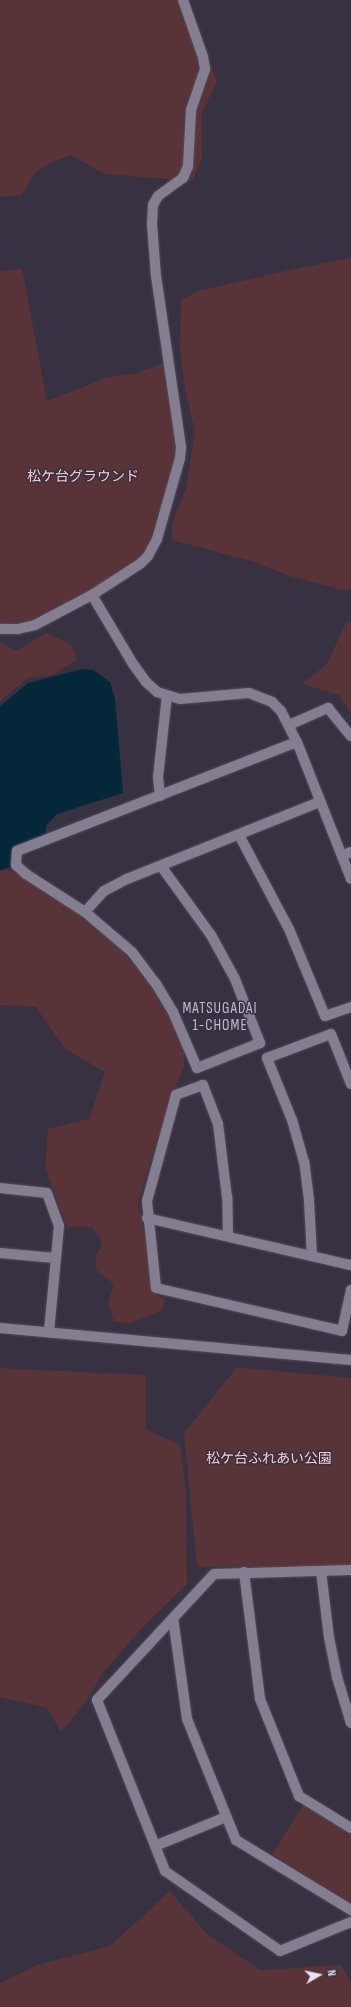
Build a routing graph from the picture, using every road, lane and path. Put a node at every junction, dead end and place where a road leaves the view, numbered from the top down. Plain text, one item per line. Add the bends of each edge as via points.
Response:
1 (183, 0) edge
2 (92, 595) junction
3 (0, 629) edge
4 (168, 696) junction
5 (289, 725) junction
6 (351, 736) edge
7 (297, 742) junction
8 (160, 796) junction
9 (320, 802) junction
10 (238, 836) junction
11 (346, 854) edge
12 (161, 866) junction
13 (351, 879) edge
14 (85, 912) junction
15 (351, 1007) edge
16 (351, 1084) edge
17 (0, 1188) edge
18 (148, 1218) junction
19 (228, 1236) junction
20 (0, 1253) edge
21 (312, 1256) junction
22 (55, 1258) junction
23 (351, 1265) edge
24 (351, 1290) edge
25 (0, 1328) edge
26 (49, 1332) junction
27 (351, 1360) edge
28 (321, 1570) junction
29 (351, 1570) edge
30 (244, 1572) junction
31 (173, 1618) junction
32 (351, 1723) edge
33 (226, 1817) junction
34 (351, 1828) edge
35 (155, 1846) junction
36 (351, 1910) edge
37 (351, 1922) edge

1 - 2 street via 203,57 204,76 191,110 188,166 183,178 158,196 153,205 152,224 161,316 180,436 180,458 153,548 148,556 136,567
2 - 3 street via 35,625 18,629
2 - 4 street via 146,682
4 - 5 street via 180,699 249,693 272,702
4 - 8 street via 158,777
5 - 6 street via 328,708
5 - 7 street
7 - 8 street
7 - 9 street
8 - 14 street via 17,851 16,865 26,874
9 - 10 street
9 - 11 street
10 - 12 street
10 - 15 street via 289,929 325,1016
11 - 13 street
12 - 14 street via 104,891
12 - 14 street via 211,935 235,979 260,1043 198,1068 173,1012 156,984 132,952
16 - 21 street via 331,1034 267,1058 292,1120 304,1162
17 - 22 street via 47,1193 59,1226
18 - 19 street
18 - 19 street via 147,1201 176,1095 203,1085 218,1124 227,1197
18 - 24 street via 156,1288 342,1331
19 - 21 street
20 - 22 street
21 - 23 street
22 - 26 street
25 - 26 street
26 - 27 street
28 - 29 street
28 - 30 street
28 - 32 street via 329,1637 337,1677
30 - 31 street via 214,1574
30 - 34 street via 260,1699 298,1796
31 - 33 street via 187,1719
31 - 35 street via 97,1700
33 - 35 street
33 - 36 street via 236,1840
35 - 37 street via 165,1871 280,1952

